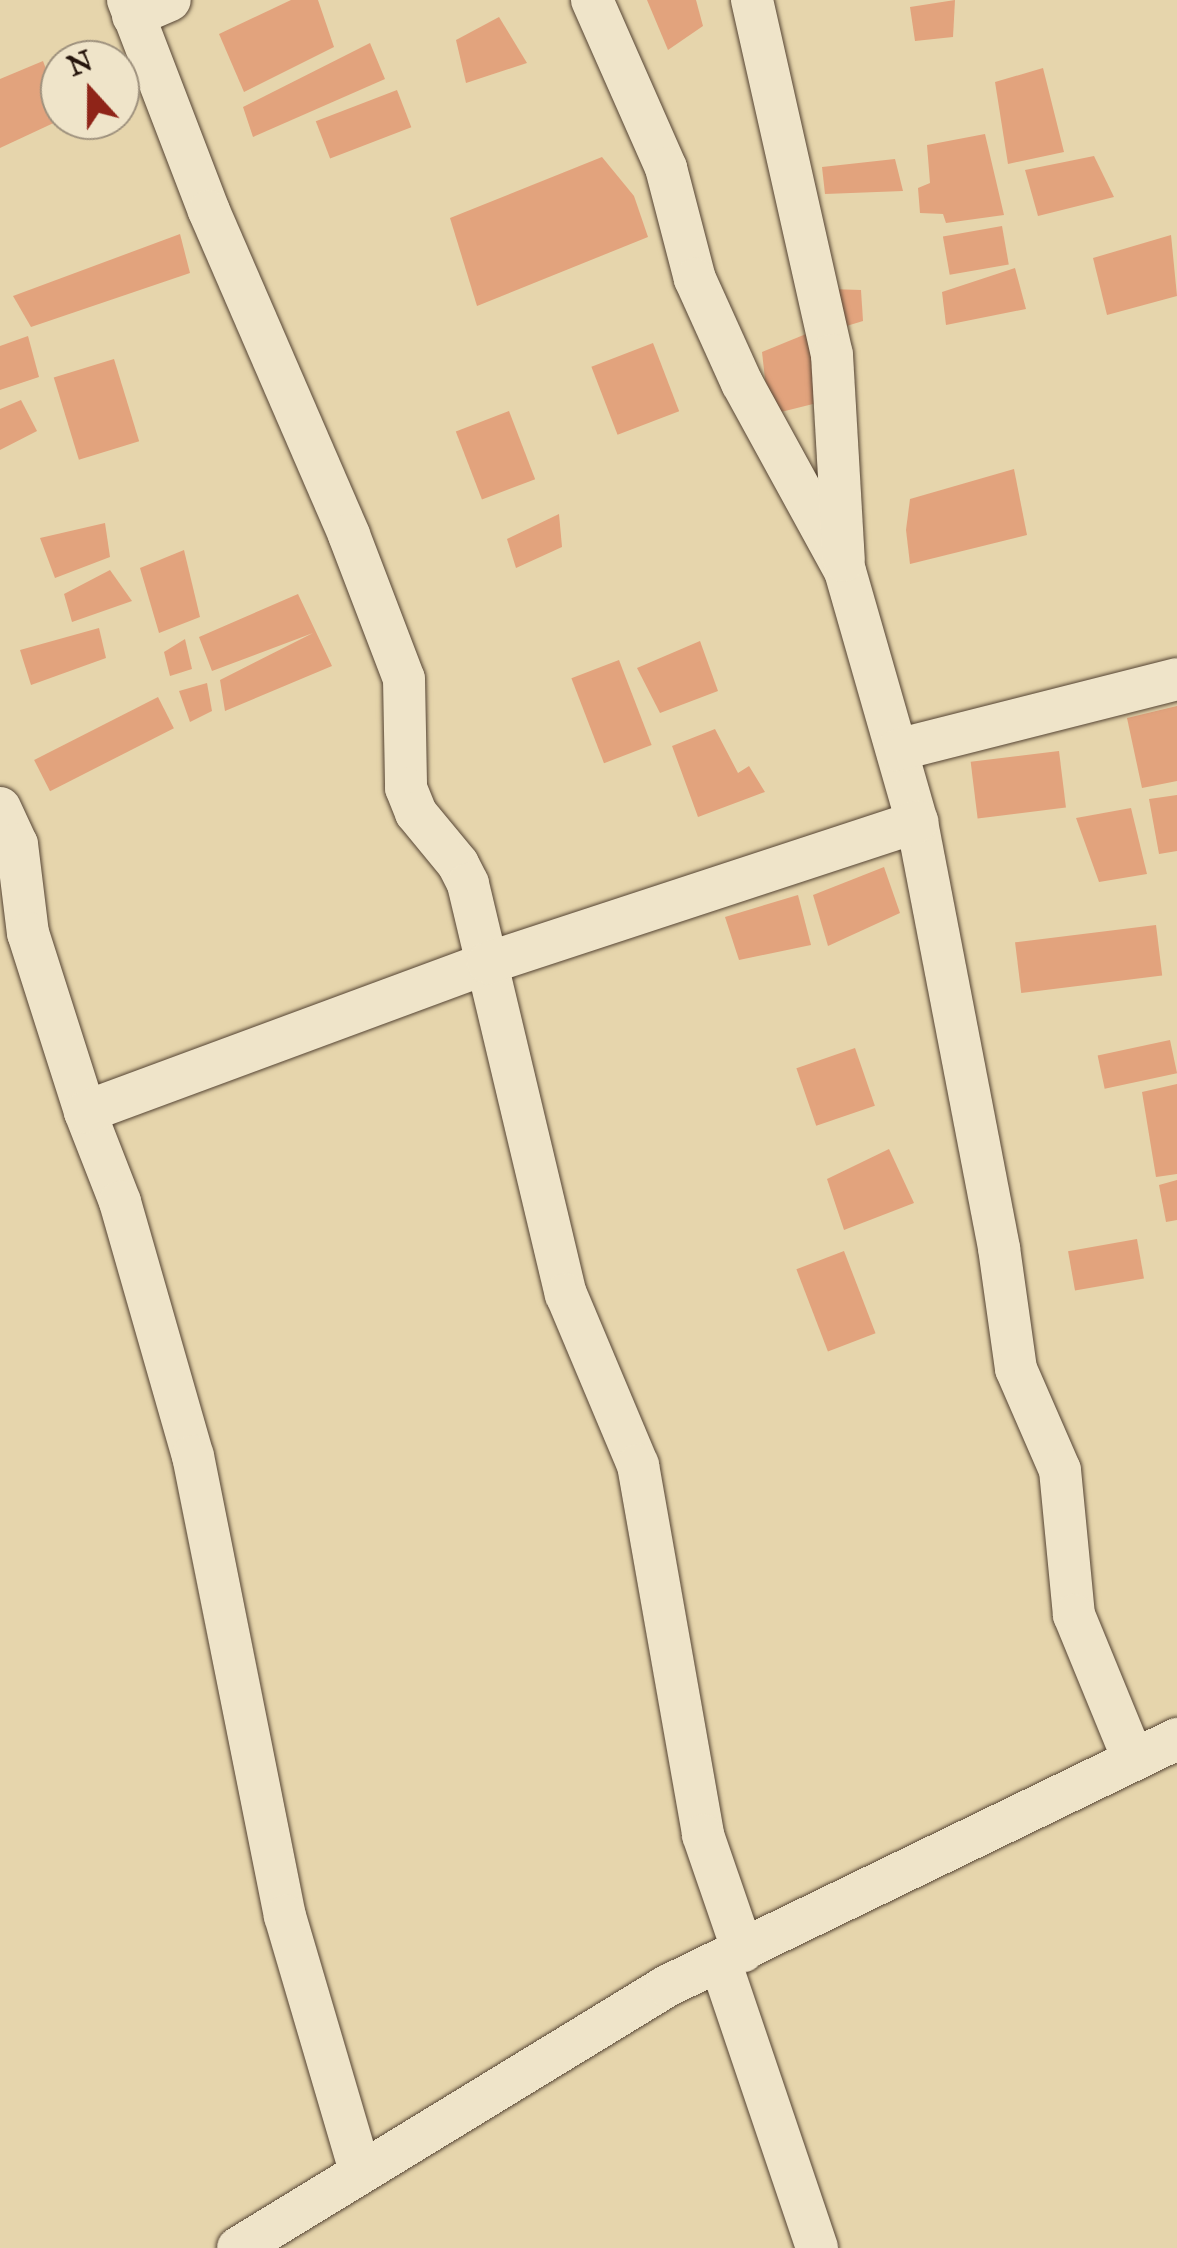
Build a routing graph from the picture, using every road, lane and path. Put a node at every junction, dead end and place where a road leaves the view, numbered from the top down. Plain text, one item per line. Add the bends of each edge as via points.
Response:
1 (592, 0) edge
2 (752, 0) edge
3 (144, 5) edge
4 (845, 572) junction
5 (1177, 679) edge
6 (897, 750) junction
7 (0, 808) edge
8 (917, 822) junction
9 (488, 963) junction
10 (85, 1112) junction
11 (1177, 1740) edge
12 (1134, 1758) junction
13 (731, 1956) junction
14 (360, 2171) junction
15 (238, 2248) edge
16 (817, 2248) edge

1 - 4 street via 666,168 694,280
2 - 4 street via 832,355
3 - 9 street via 209,211 404,678 406,788 416,813 468,884
4 - 6 street
5 - 6 street
6 - 8 street
7 - 10 street via 17,844 28,933
8 - 9 street
8 - 12 street via 1016,1368 1060,1470 1074,1615
9 - 10 street
9 - 13 street via 566,1294 638,1464
10 - 14 street via 120,1202 193,1456 285,1916
11 - 12 street
12 - 13 street
13 - 14 street via 667,1986
13 - 16 street
14 - 15 street

